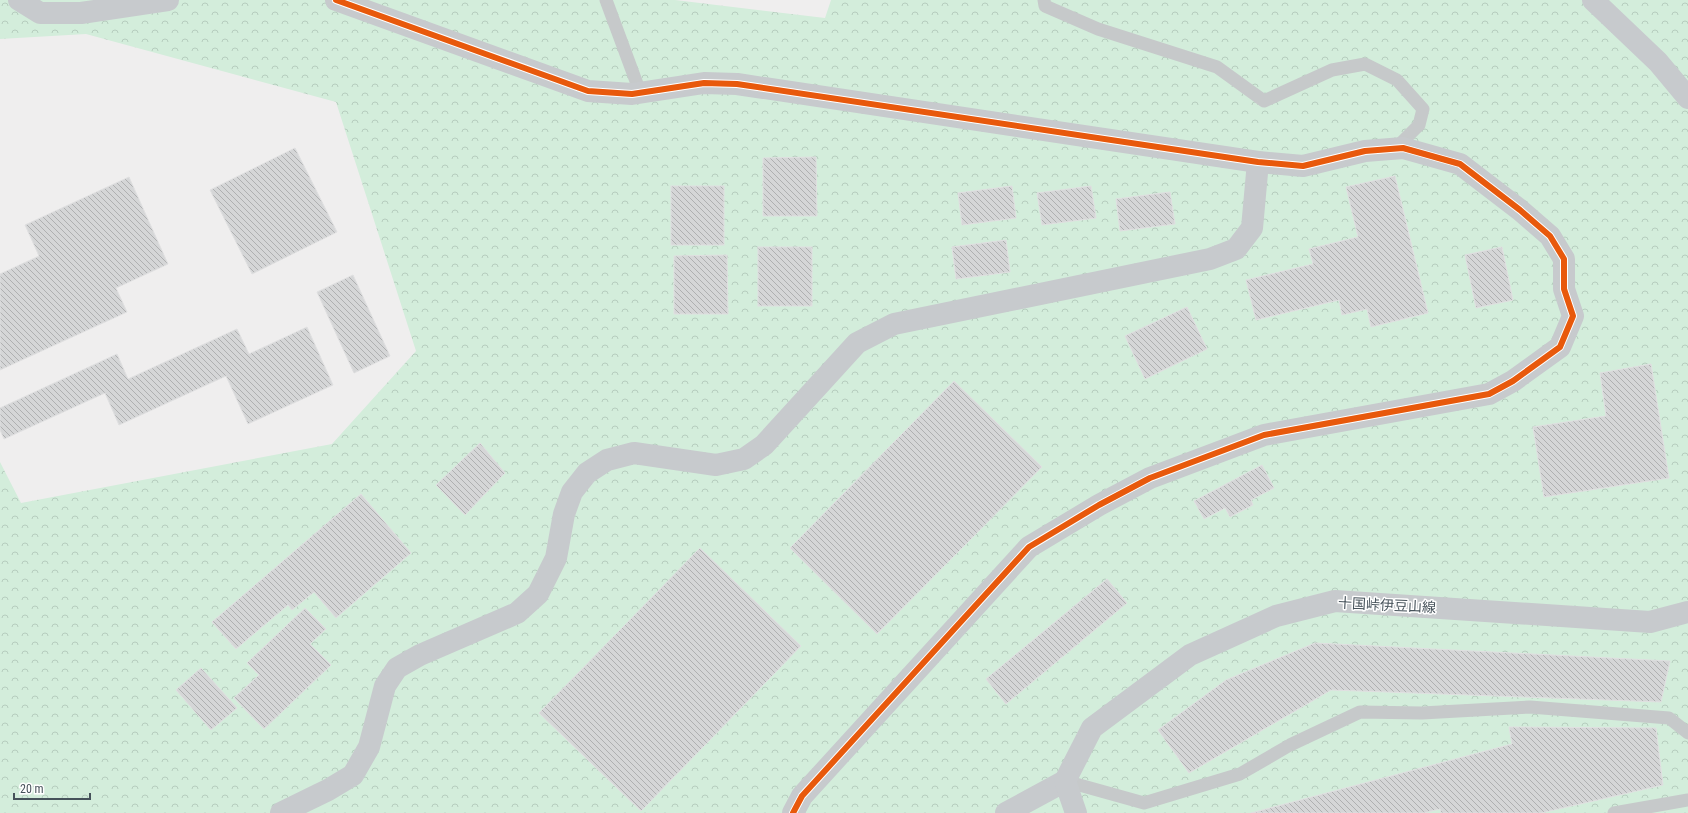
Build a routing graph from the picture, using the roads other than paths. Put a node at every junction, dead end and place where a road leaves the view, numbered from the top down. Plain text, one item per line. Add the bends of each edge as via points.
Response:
1 (19, 0) edge
2 (168, 0) edge
3 (336, 0) edge
4 (606, 0) edge
5 (1044, 0) edge
6 (1593, 0) edge
7 (640, 92) junction
8 (1688, 98) edge
9 (1395, 149) junction
10 (1258, 162) junction
11 (1688, 612) edge
12 (1688, 733) edge
13 (1065, 781) junction
14 (1688, 800) edge
15 (281, 813) edge
16 (793, 813) edge
17 (1006, 813) edge
18 (1076, 813) edge
19 (1614, 813) edge

1 - 2 street via 40,13 81,13
3 - 7 street via 588,91 632,94
4 - 7 lane
5 - 9 lane via 1045,6 1098,29 1217,66 1264,101 1332,70 1365,64 1397,80 1423,109 1419,125
6 - 8 street via 1658,62
7 - 10 street via 704,83 737,84
9 - 10 street via 1365,151 1303,166
9 - 16 street via 1403,148 1460,164 1550,236 1564,259 1564,289 1573,316 1560,347 1513,381 1489,394 1264,435 1150,478 1029,547 802,796
10 - 15 street via 1252,228 1236,248 1210,259 894,324 857,343 764,445 744,458 716,465 634,453 607,460 587,473 572,492 564,514 556,558 538,594 517,613 420,655 397,668 385,686 369,748 353,775
11 - 13 street, 十国峠伊豆山線 via 1650,622 1335,601 1276,616 1190,655 1092,728
12 - 13 lane via 1668,718 1530,707 1422,713 1360,712 1290,745 1240,774 1144,803
13 - 17 street
13 - 18 street
14 - 19 lane

